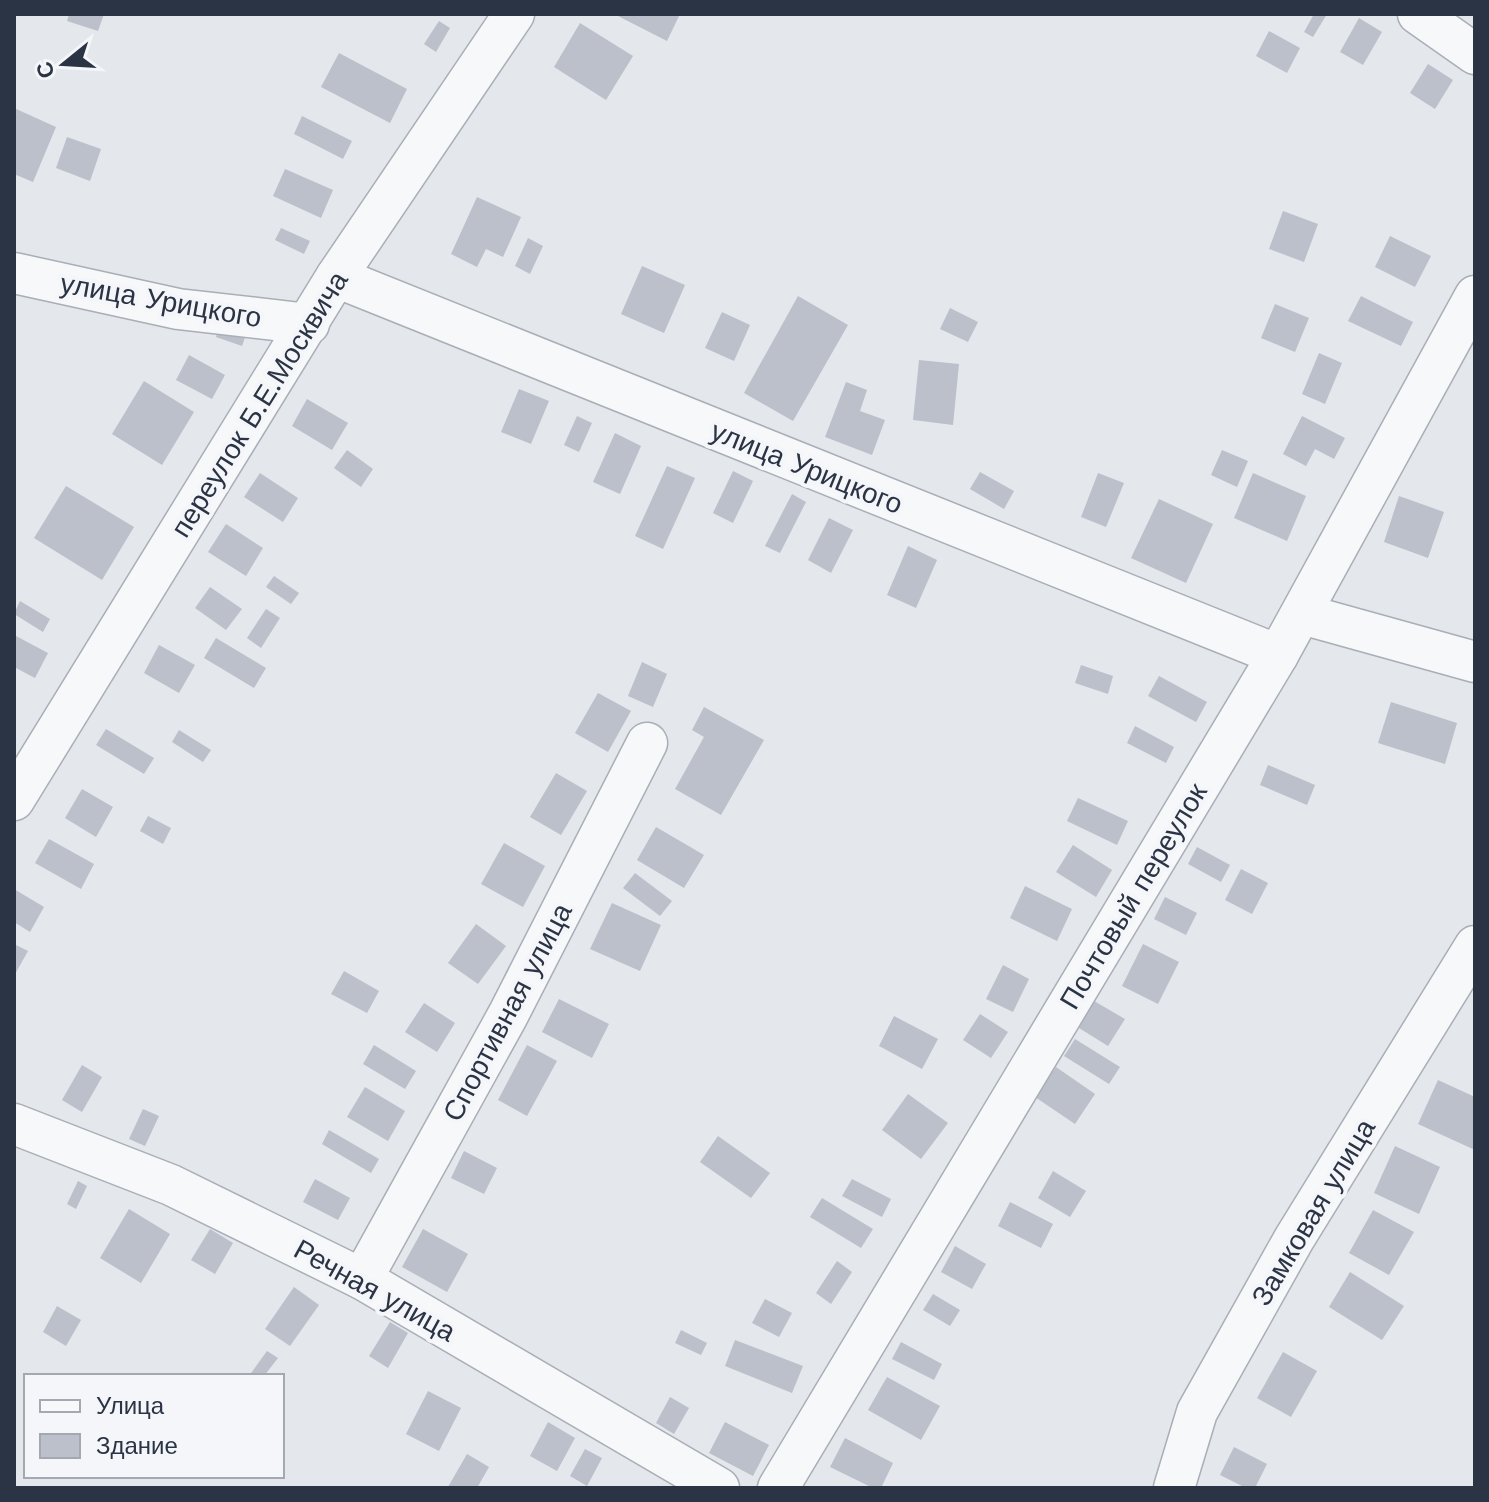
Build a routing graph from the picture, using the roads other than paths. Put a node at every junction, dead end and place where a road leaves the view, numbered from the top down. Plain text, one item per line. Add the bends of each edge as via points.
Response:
1 (514, 14) edge
2 (1418, 14) edge
3 (1475, 54) edge
4 (14, 273) edge
5 (336, 277) junction
6 (1475, 296) edge
7 (309, 324) junction
8 (1302, 614) junction
9 (1278, 655) junction
10 (1475, 662) edge
11 (647, 743) dead end
12 (14, 800) edge
13 (1475, 946) edge
14 (14, 1124) edge
15 (362, 1279) junction
16 (719, 1488) edge
17 (778, 1488) edge
18 (1174, 1488) edge

1 - 5 street, переулок Б.Е.Москвича
2 - 3 street
4 - 7 street, улица Урицкого via 178,309
5 - 7 street, переулок Б.Е.Москвича
5 - 9 street, улица Урицкого
6 - 8 street, Почтовый переулок
7 - 12 street, переулок Б.Е.Москвича
8 - 9 street, Почтовый переулок
8 - 10 street
9 - 17 street, Почтовый переулок
11 - 15 street, Спортивная улица via 508,1015
13 - 18 street, Замковая улица via 1294,1239 1197,1412
14 - 15 street, Речная улица via 171,1185
15 - 16 street, Речная улица

